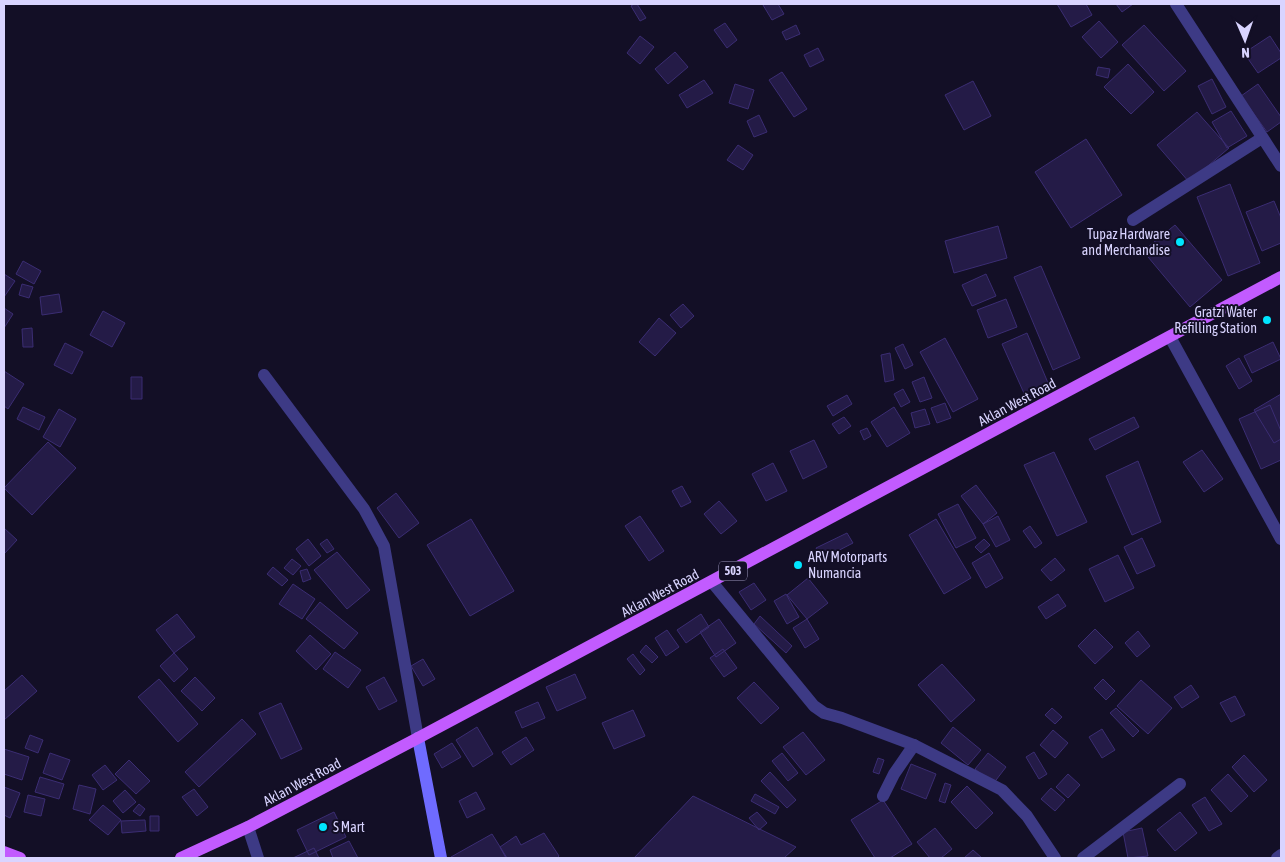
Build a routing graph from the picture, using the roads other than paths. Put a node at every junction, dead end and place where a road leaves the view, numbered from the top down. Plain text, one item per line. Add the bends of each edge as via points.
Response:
1 (1176, 4) edge
2 (1262, 138) junction
3 (1281, 166) edge
4 (1133, 220) dead end
5 (1281, 277) edge
6 (1170, 337) junction
7 (264, 375) dead end
8 (1281, 539) edge
9 (712, 582) junction
10 (418, 738) junction
11 (914, 745) junction
12 (1180, 784) dead end
13 (883, 796) dead end
14 (248, 828) junction
15 (4, 852) edge
16 (1281, 855) edge
17 (20, 858) edge
18 (181, 858) edge
19 (258, 858) edge
20 (441, 858) edge
21 (1055, 858) edge
22 (1083, 858) edge
23 (1277, 858) edge

1 - 2 street
2 - 3 street
2 - 4 street
5 - 6 main road, Aklan West Road / 503
6 - 8 street
6 - 9 main road, Aklan West Road / 503
7 - 10 street via 364,509 384,546
9 - 10 main road, Aklan West Road / 503
9 - 11 street via 814,706 824,713
10 - 14 main road, Aklan West Road / 503
10 - 20 street
11 - 13 street
11 - 21 street via 1002,790 1027,816
12 - 22 street
14 - 18 main road, Aklan West Road / 503
14 - 19 street
15 - 17 main road
16 - 23 street

